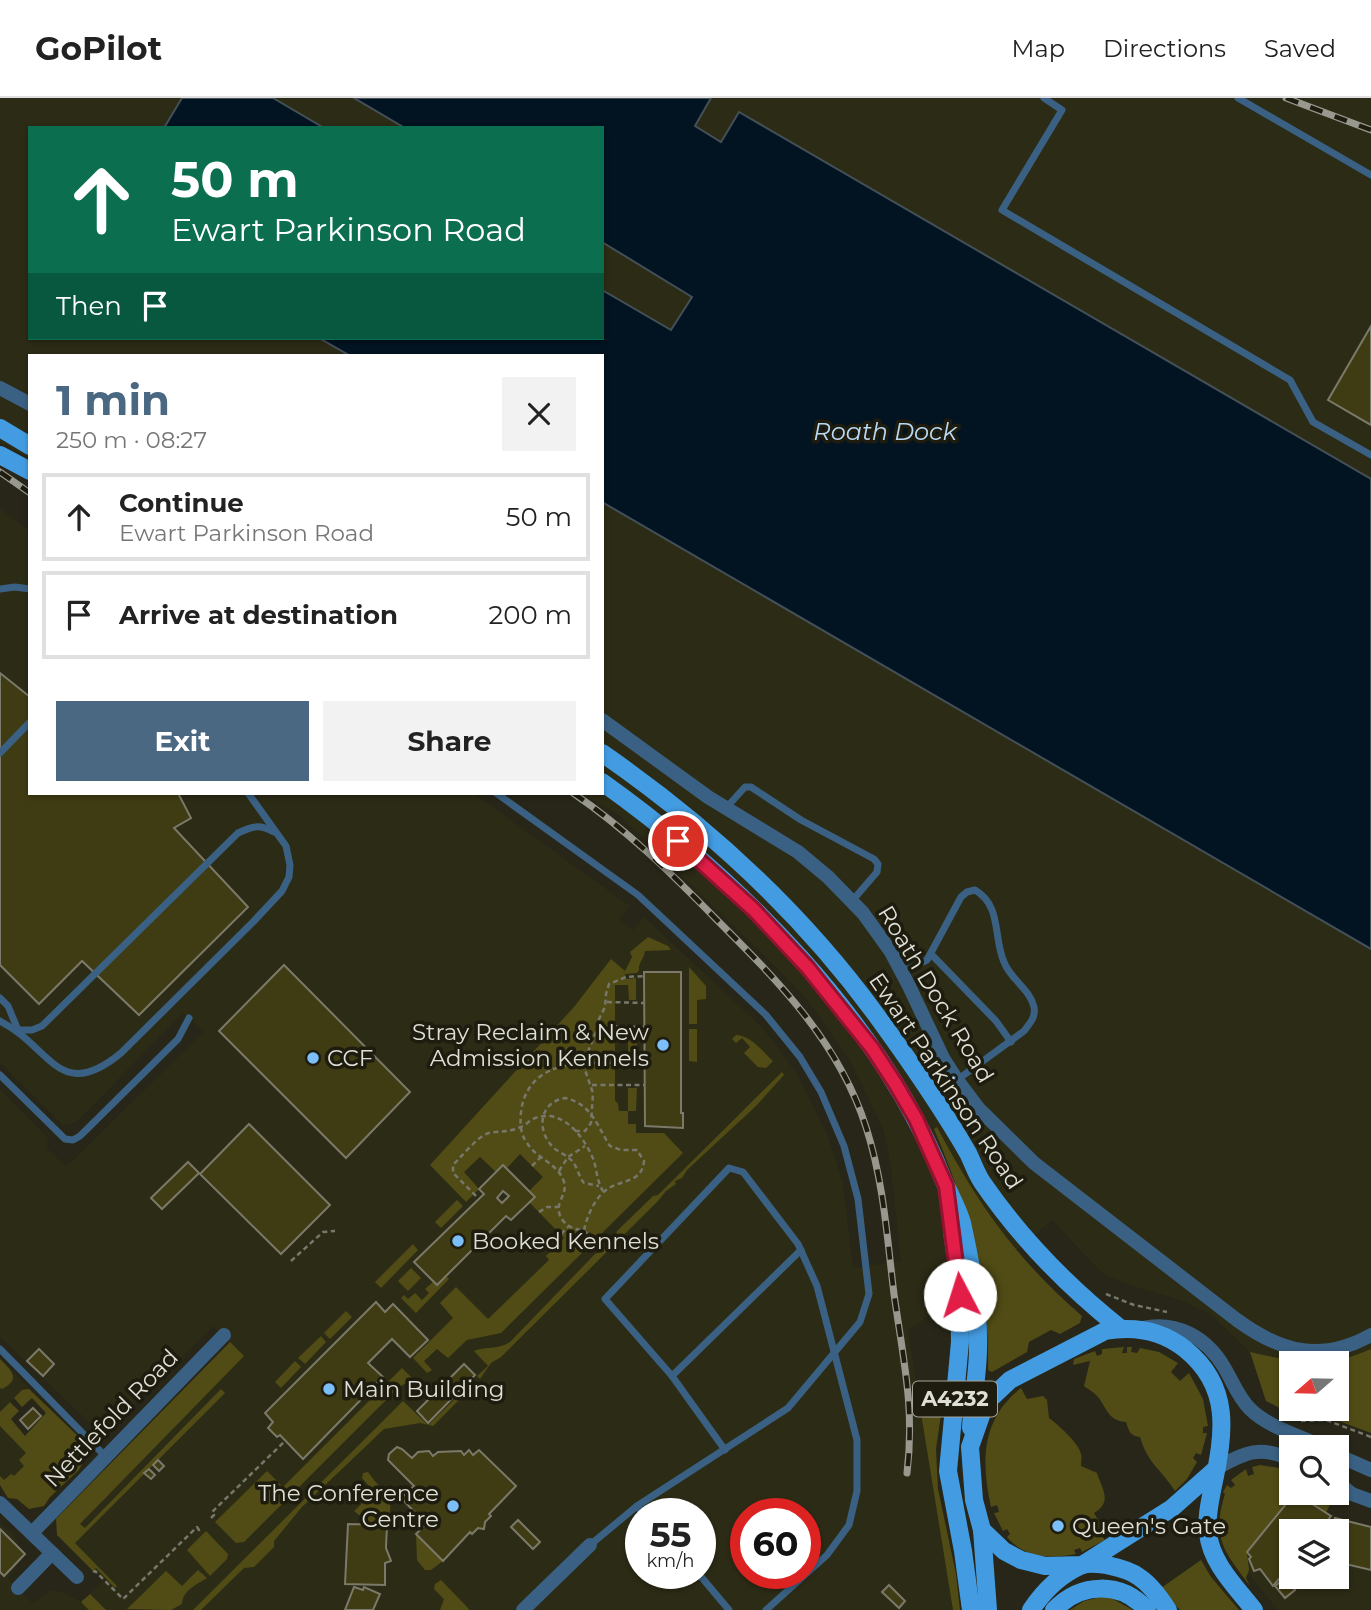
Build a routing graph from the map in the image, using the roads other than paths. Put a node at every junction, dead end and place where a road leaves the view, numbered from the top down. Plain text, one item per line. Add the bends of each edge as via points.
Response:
1 (1044, 98) edge
2 (1238, 98) edge
3 (1371, 175) edge
4 (0, 388) edge
5 (28, 403) edge
6 (0, 428) edge
7 (28, 445) edge
8 (0, 455) edge
9 (1371, 455) edge
10 (28, 470) edge
11 (0, 589) edge
12 (28, 589) edge
13 (604, 721) edge
14 (28, 724) edge
15 (0, 753) edge
16 (604, 754) edge
17 (604, 784) edge
18 (249, 795) edge
19 (499, 795) edge
20 (726, 808) junction
21 (276, 832) junction
22 (852, 901) junction
23 (931, 954) junction
24 (902, 972) junction
25 (0, 998) edge
26 (189, 1018) dead end
27 (0, 1021) edge
28 (18, 1030) junction
29 (1011, 1041) junction
30 (0, 1075) edge
31 (957, 1080) junction
32 (946, 1186) junction
33 (801, 1251) junction
34 (1128, 1328) junction
35 (223, 1335) dead end
36 (1371, 1335) edge
37 (0, 1349) edge
38 (836, 1352) junction
39 (672, 1376) junction
40 (1300, 1435) edge
41 (970, 1447) junction
42 (725, 1450) junction
43 (1279, 1455) edge
44 (106, 1457) junction
45 (1349, 1460) edge
46 (1217, 1468) junction
47 (1371, 1470) edge
48 (1349, 1492) edge
49 (650, 1498) edge
50 (1371, 1501) edge
51 (0, 1503) edge
52 (625, 1516) edge
53 (982, 1530) junction
54 (32, 1533) junction
55 (590, 1545) joint
56 (52, 1553) junction
57 (1082, 1565) junction
58 (77, 1577) dead end
59 (18, 1588) dead end
60 (711, 1589) edge
61 (523, 1610) edge
62 (729, 1610) edge
63 (766, 1610) edge
64 (971, 1610) edge
65 (988, 1610) edge
66 (1031, 1610) edge
67 (1054, 1610) edge
68 (1147, 1610) edge
69 (1168, 1610) edge
70 (1254, 1610) edge

1 - 9 lane via 1062,110 1002,210 1290,380 1313,422
2 - 3 lane
4 - 5 street
6 - 7 main road
8 - 10 main road
11 - 12 lane
13 - 20 street, Roath Dock Road
14 - 15 lane
16 - 34 main road, Ewart Parkinson Road via 690,818 807,930 876,1014 937,1104 980,1179 1021,1234 1066,1284
17 - 32 main road, Ewart Parkinson Road / A4232 via 683,845 808,968 887,1071 916,1119
18 - 21 lane
19 - 38 lane via 638,895 766,1015 800,1057 844,1146 858,1199 867,1267 870,1294 866,1306 860,1322
20 - 22 street, Roath Dock Road via 810,861
20 - 22 lane via 745,787 751,787 874,859 877,872
21 - 28 lane via 252,826 237,833 42,1026
21 - 28 lane via 286,846 290,865 282,891 103,1068 86,1075 60,1069
22 - 24 street, Roath Dock Road
23 - 24 lane
23 - 29 lane
23 - 29 lane via 961,897 975,890 984,895 998,922 1004,963 1028,994 1034,1010 1032,1021
24 - 31 street, Roath Dock Road
25 - 28 lane
26 - 30 lane via 178,1039 73,1140 65,1139
27 - 28 lane
29 - 31 lane
31 - 36 street, Roath Dock Road via 979,1109 1034,1163 1254,1332 1285,1348 1303,1351 1337,1348
32 - 41 main road, Ewart Parkinson Road / A4232 via 961,1219 975,1295 979,1346
32 - 64 main road, A4232 via 961,1310 948,1471
33 - 38 lane via 817,1286
33 - 39 lane
33 - 39 lane via 743,1172 729,1168 605,1299
34 - 40 street via 1165,1325 1188,1332 1216,1356 1252,1410
34 - 41 main road via 1104,1331 1010,1380 983,1410
34 - 46 main road via 1177,1343 1213,1382 1223,1426
35 - 44 street, Nettlefold Road
37 - 44 lane
38 - 42 lane via 788,1408
38 - 63 lane via 857,1440 857,1491 849,1525 827,1555
39 - 42 lane
41 - 53 main road via 972,1487
42 - 49 lane
43 - 46 street via 1242,1454
44 - 54 street, Nettlefold Road
45 - 47 street
46 - 57 main road via 1172,1508
46 - 70 main road via 1208,1513 1210,1543 1219,1564
48 - 50 street
51 - 54 street
52 - 55 lane
53 - 57 main road via 1021,1560 1045,1566
53 - 65 main road
54 - 56 street
55 - 61 street
56 - 58 street
56 - 59 street
57 - 66 main road via 1047,1589
57 - 69 main road via 1133,1573
60 - 62 lane
67 - 68 main road via 1075,1594 1104,1587 1134,1597

